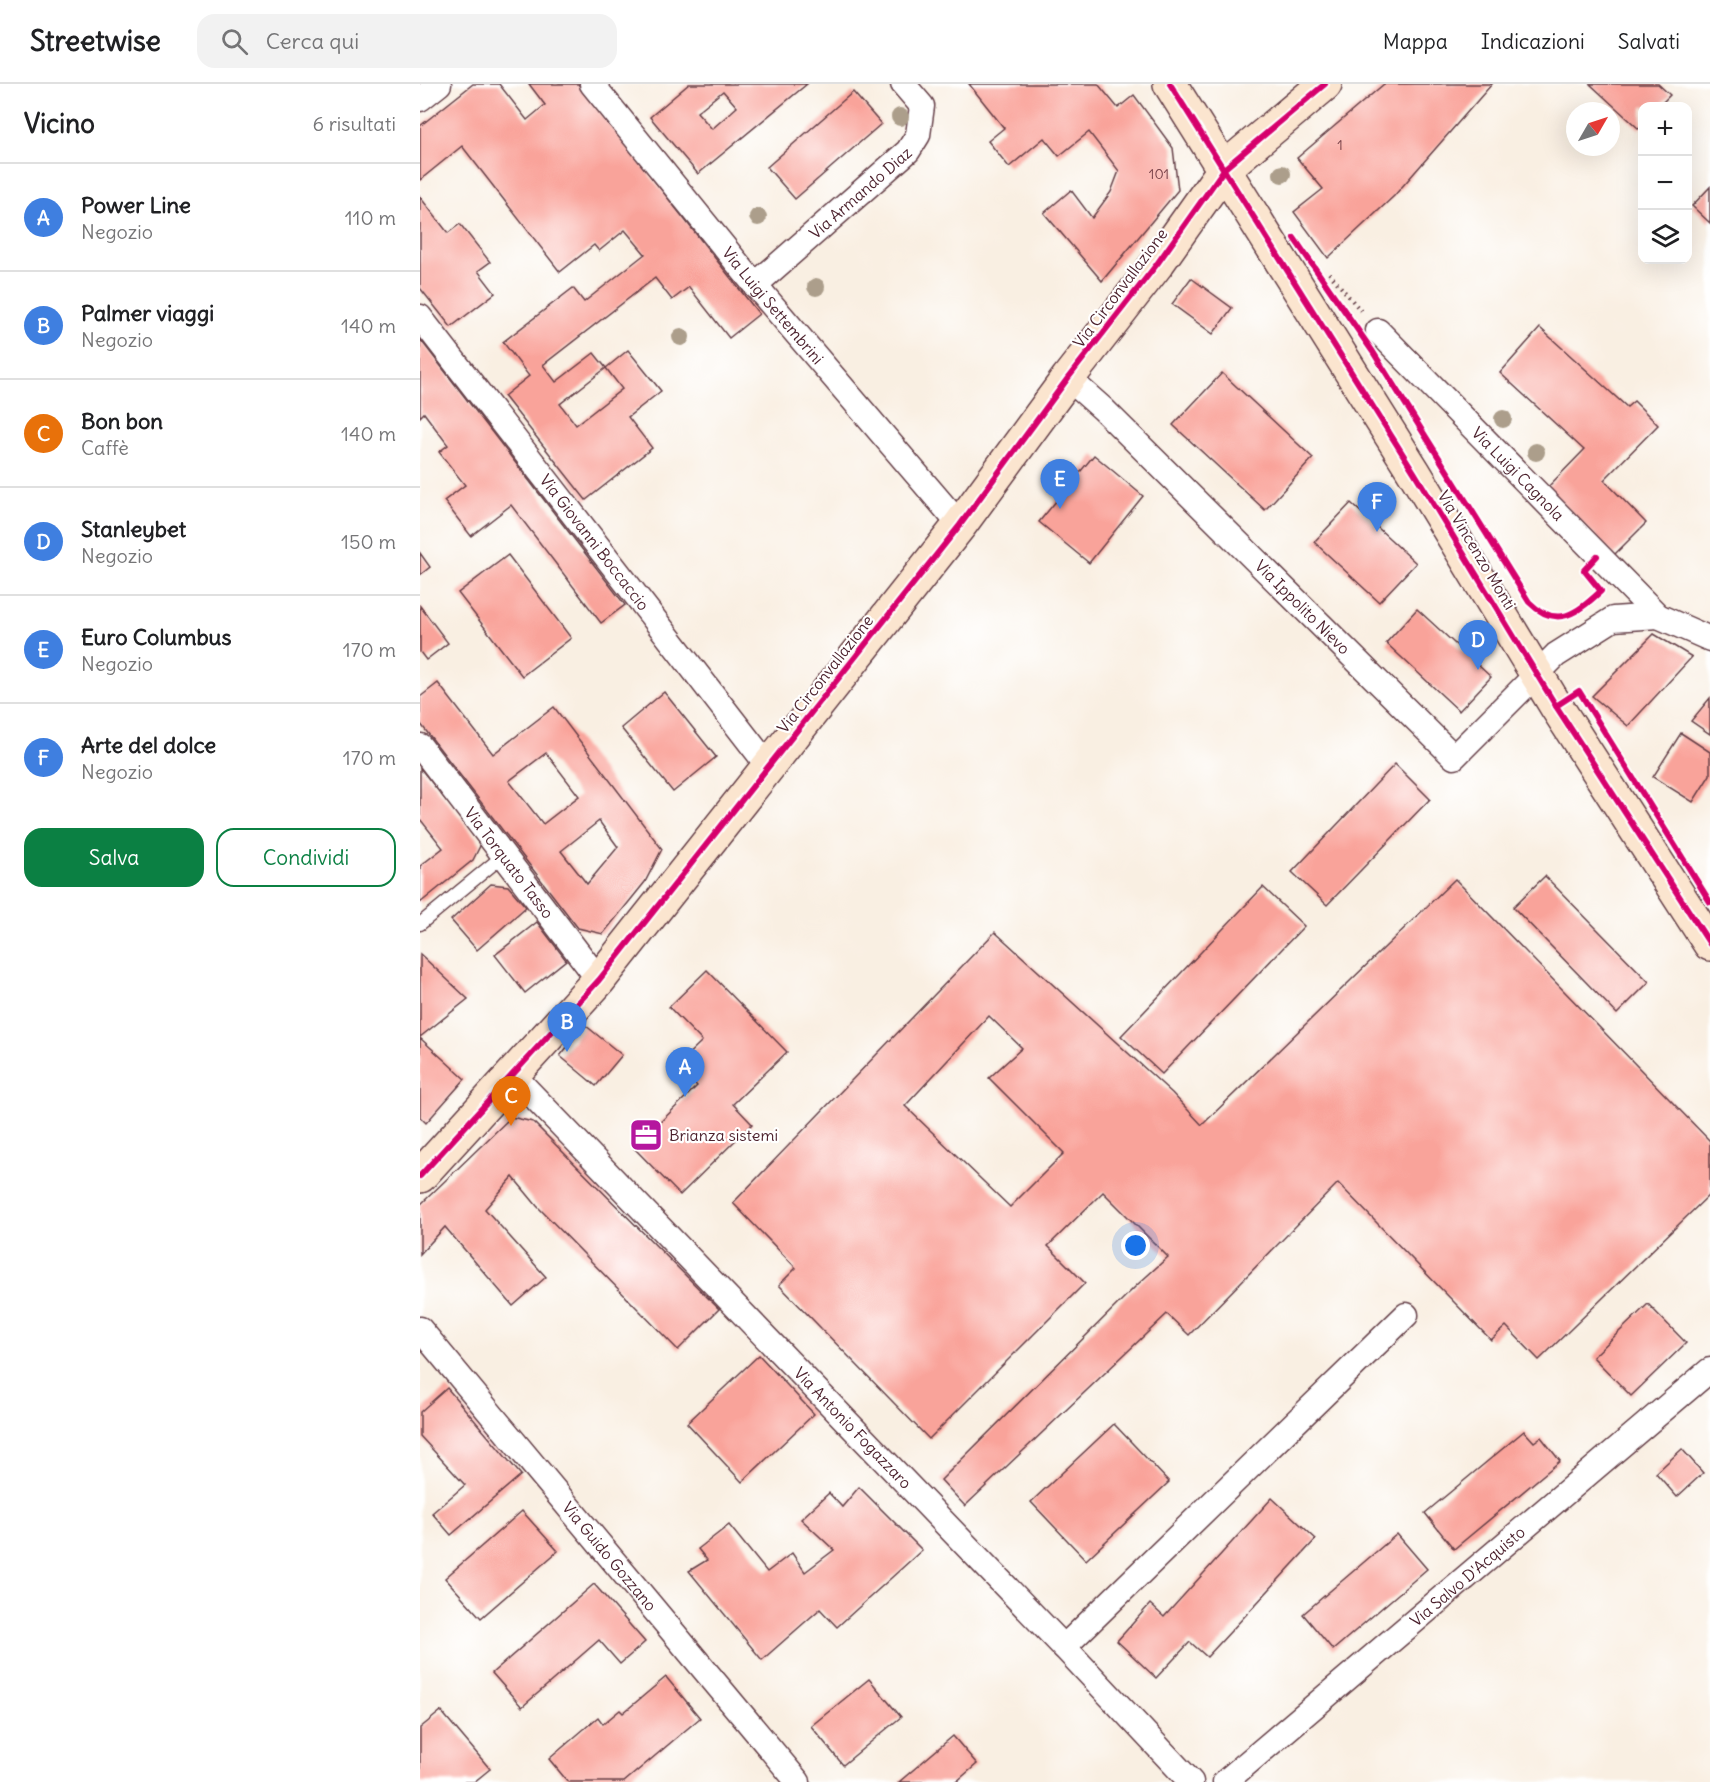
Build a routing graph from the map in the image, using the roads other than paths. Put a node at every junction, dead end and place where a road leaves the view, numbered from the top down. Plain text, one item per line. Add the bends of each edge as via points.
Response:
1 (439, 84) edge
2 (592, 84) edge
3 (903, 84) edge
4 (1170, 84) edge
5 (1325, 84) edge
6 (420, 99) edge
7 (1225, 168) junction
8 (755, 285) junction
9 (420, 317) edge
10 (1378, 331) road end
11 (1068, 378) junction
12 (960, 525) junction
13 (1658, 616) junction
14 (1710, 639) edge
15 (1538, 675) junction
16 (420, 746) edge
17 (769, 767) junction
18 (504, 855) junction
19 (420, 924) edge
20 (1710, 944) edge
21 (600, 980) junction
22 (513, 1076) junction
23 (420, 1176) edge
24 (1406, 1315) dead end
25 (420, 1329) edge
26 (1710, 1370) edge
27 (1064, 1647) junction
28 (798, 1782) edge
29 (1191, 1782) edge
30 (1225, 1782) edge

1 - 6 street
2 - 8 street, Via Luigi Settembrini
3 - 8 street, Via Armando Diaz via 922,106 918,135 908,151
4 - 7 street, Via Vincenzo Monti
5 - 7 street, Via Circonvallazione
7 - 11 street, Via Circonvallazione via 1157,264
7 - 15 street, Via Vincenzo Monti
8 - 12 street, Via Luigi Settembrini
9 - 17 street, Via Giovanni Boccaccio
10 - 13 street, Via Luigi Cagnola
11 - 12 street, Via Circonvallazione
11 - 15 street, Via Ippolito Nievo via 1454,757
12 - 17 street, Via Circonvallazione
13 - 14 street, Via Luigi Cagnola
13 - 15 street, Via Luigi Cagnola via 1613,619 1556,655
15 - 20 street, Via Vincenzo Monti
16 - 18 street, Via Torquato Tasso
17 - 21 street, Via Circonvallazione
18 - 19 lane
18 - 21 street, Via Torquato Tasso
21 - 22 street, Via Circonvallazione
22 - 23 street, Via Circonvallazione
22 - 27 street, Via Antonio Fogazzaro
24 - 27 street
25 - 28 street, Via Guido Gozzano
26 - 30 street, Via Salvo D'Acquisto
27 - 29 street, Via Antonio Fogazzaro

